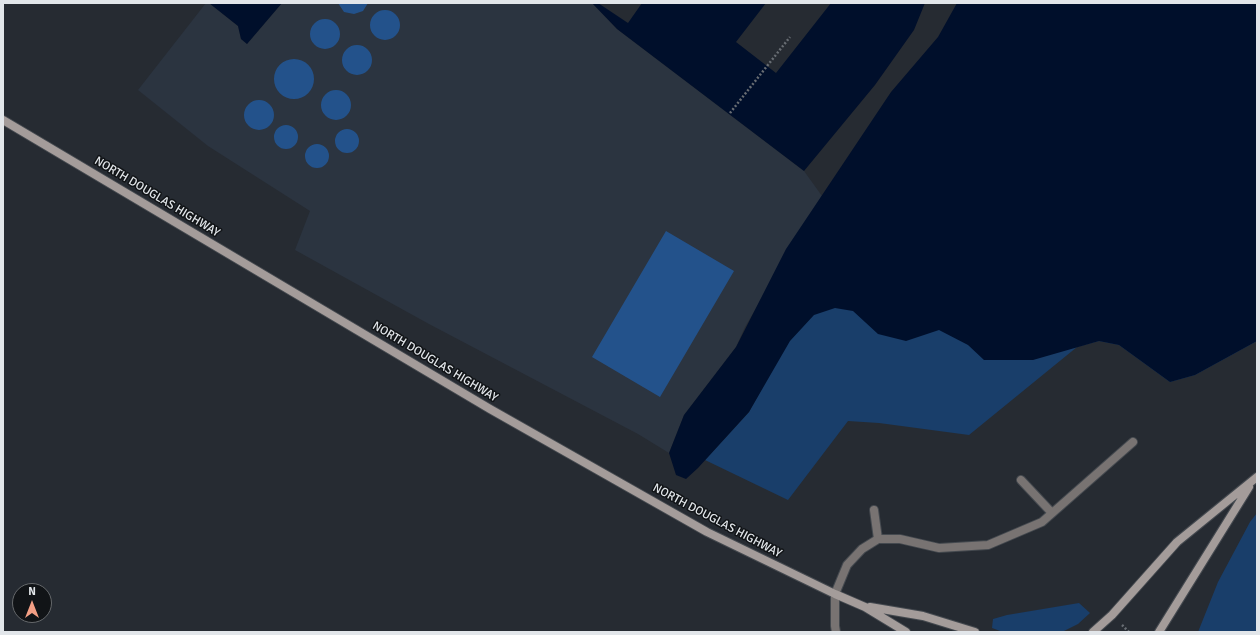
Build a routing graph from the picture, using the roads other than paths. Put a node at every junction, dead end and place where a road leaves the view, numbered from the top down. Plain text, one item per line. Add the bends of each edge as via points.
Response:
1 (3, 120) edge
2 (1133, 442) dead end
3 (1021, 480) dead end
4 (1255, 480) edge
5 (874, 510) dead end
6 (1052, 513) junction
7 (878, 539) junction
8 (835, 594) junction
9 (865, 607) junction
10 (836, 632) edge
11 (906, 632) edge
12 (975, 632) edge
13 (1093, 632) edge
14 (1158, 632) edge

1 - 8 main road, NORTH DOUGLAS HIGHWAY via 510,421 707,532
2 - 6 street
3 - 6 street
4 - 13 main road via 1177,542 1112,615
4 - 14 main road
5 - 7 street
6 - 7 street via 1042,522 988,545 939,548 900,539
7 - 8 street via 862,549 847,565
8 - 9 main road, NORTH DOUGLAS HIGHWAY
8 - 10 street
9 - 11 main road
9 - 12 main road via 923,616

